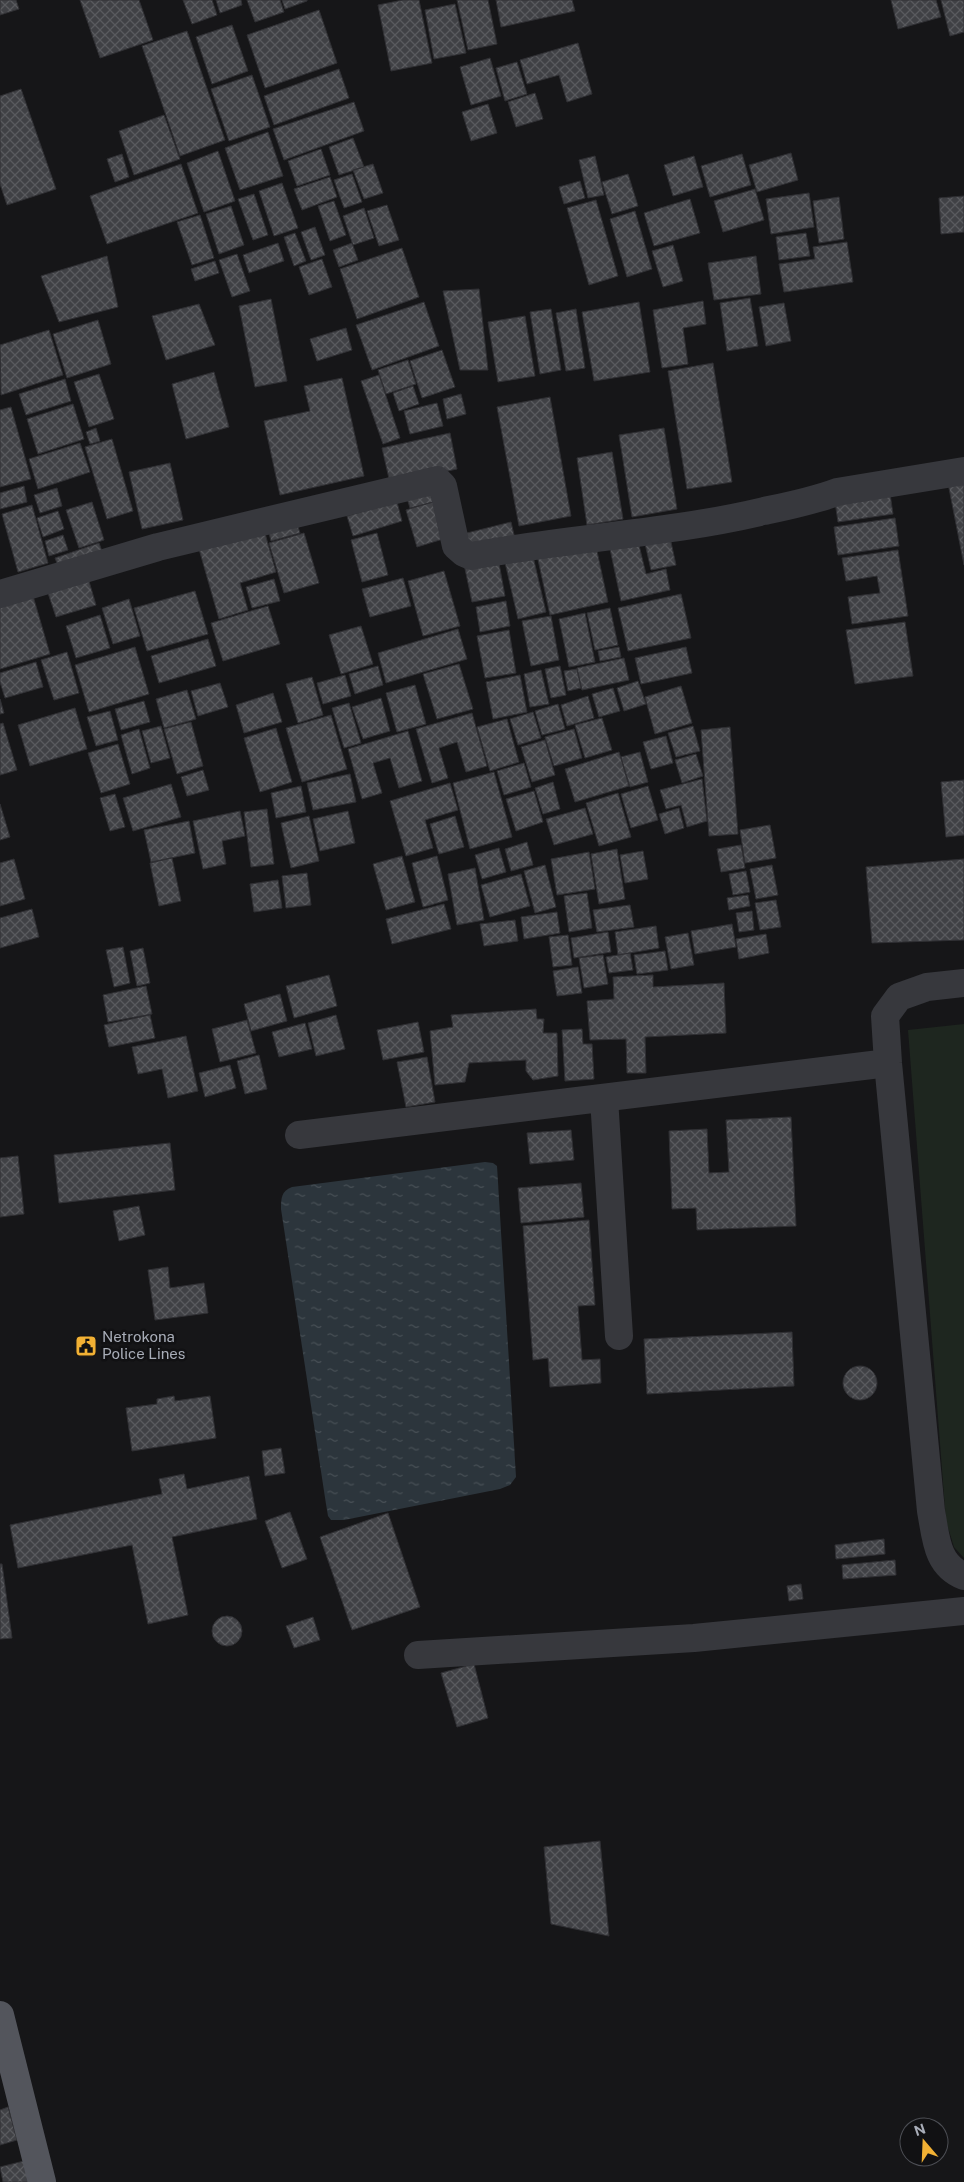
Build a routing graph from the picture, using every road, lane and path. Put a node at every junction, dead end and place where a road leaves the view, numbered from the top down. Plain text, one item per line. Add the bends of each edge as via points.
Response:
1 (964, 471) edge
2 (0, 594) edge
3 (964, 983) edge
4 (888, 1063) junction
5 (604, 1098) junction
6 (299, 1135) dead end
7 (620, 1336) dead end
8 (964, 1576) edge
9 (964, 1611) edge
10 (418, 1655) dead end
11 (0, 2015) edge
12 (42, 2182) edge

1 - 2 street via 837,492 730,519 672,529 525,546 471,556 456,546 444,486 437,480 158,547
3 - 4 street via 927,987 899,997 885,1016
4 - 5 street
4 - 8 street via 931,1511 942,1558 953,1572
5 - 6 street
5 - 7 street
9 - 10 street via 694,1638
11 - 12 main road

